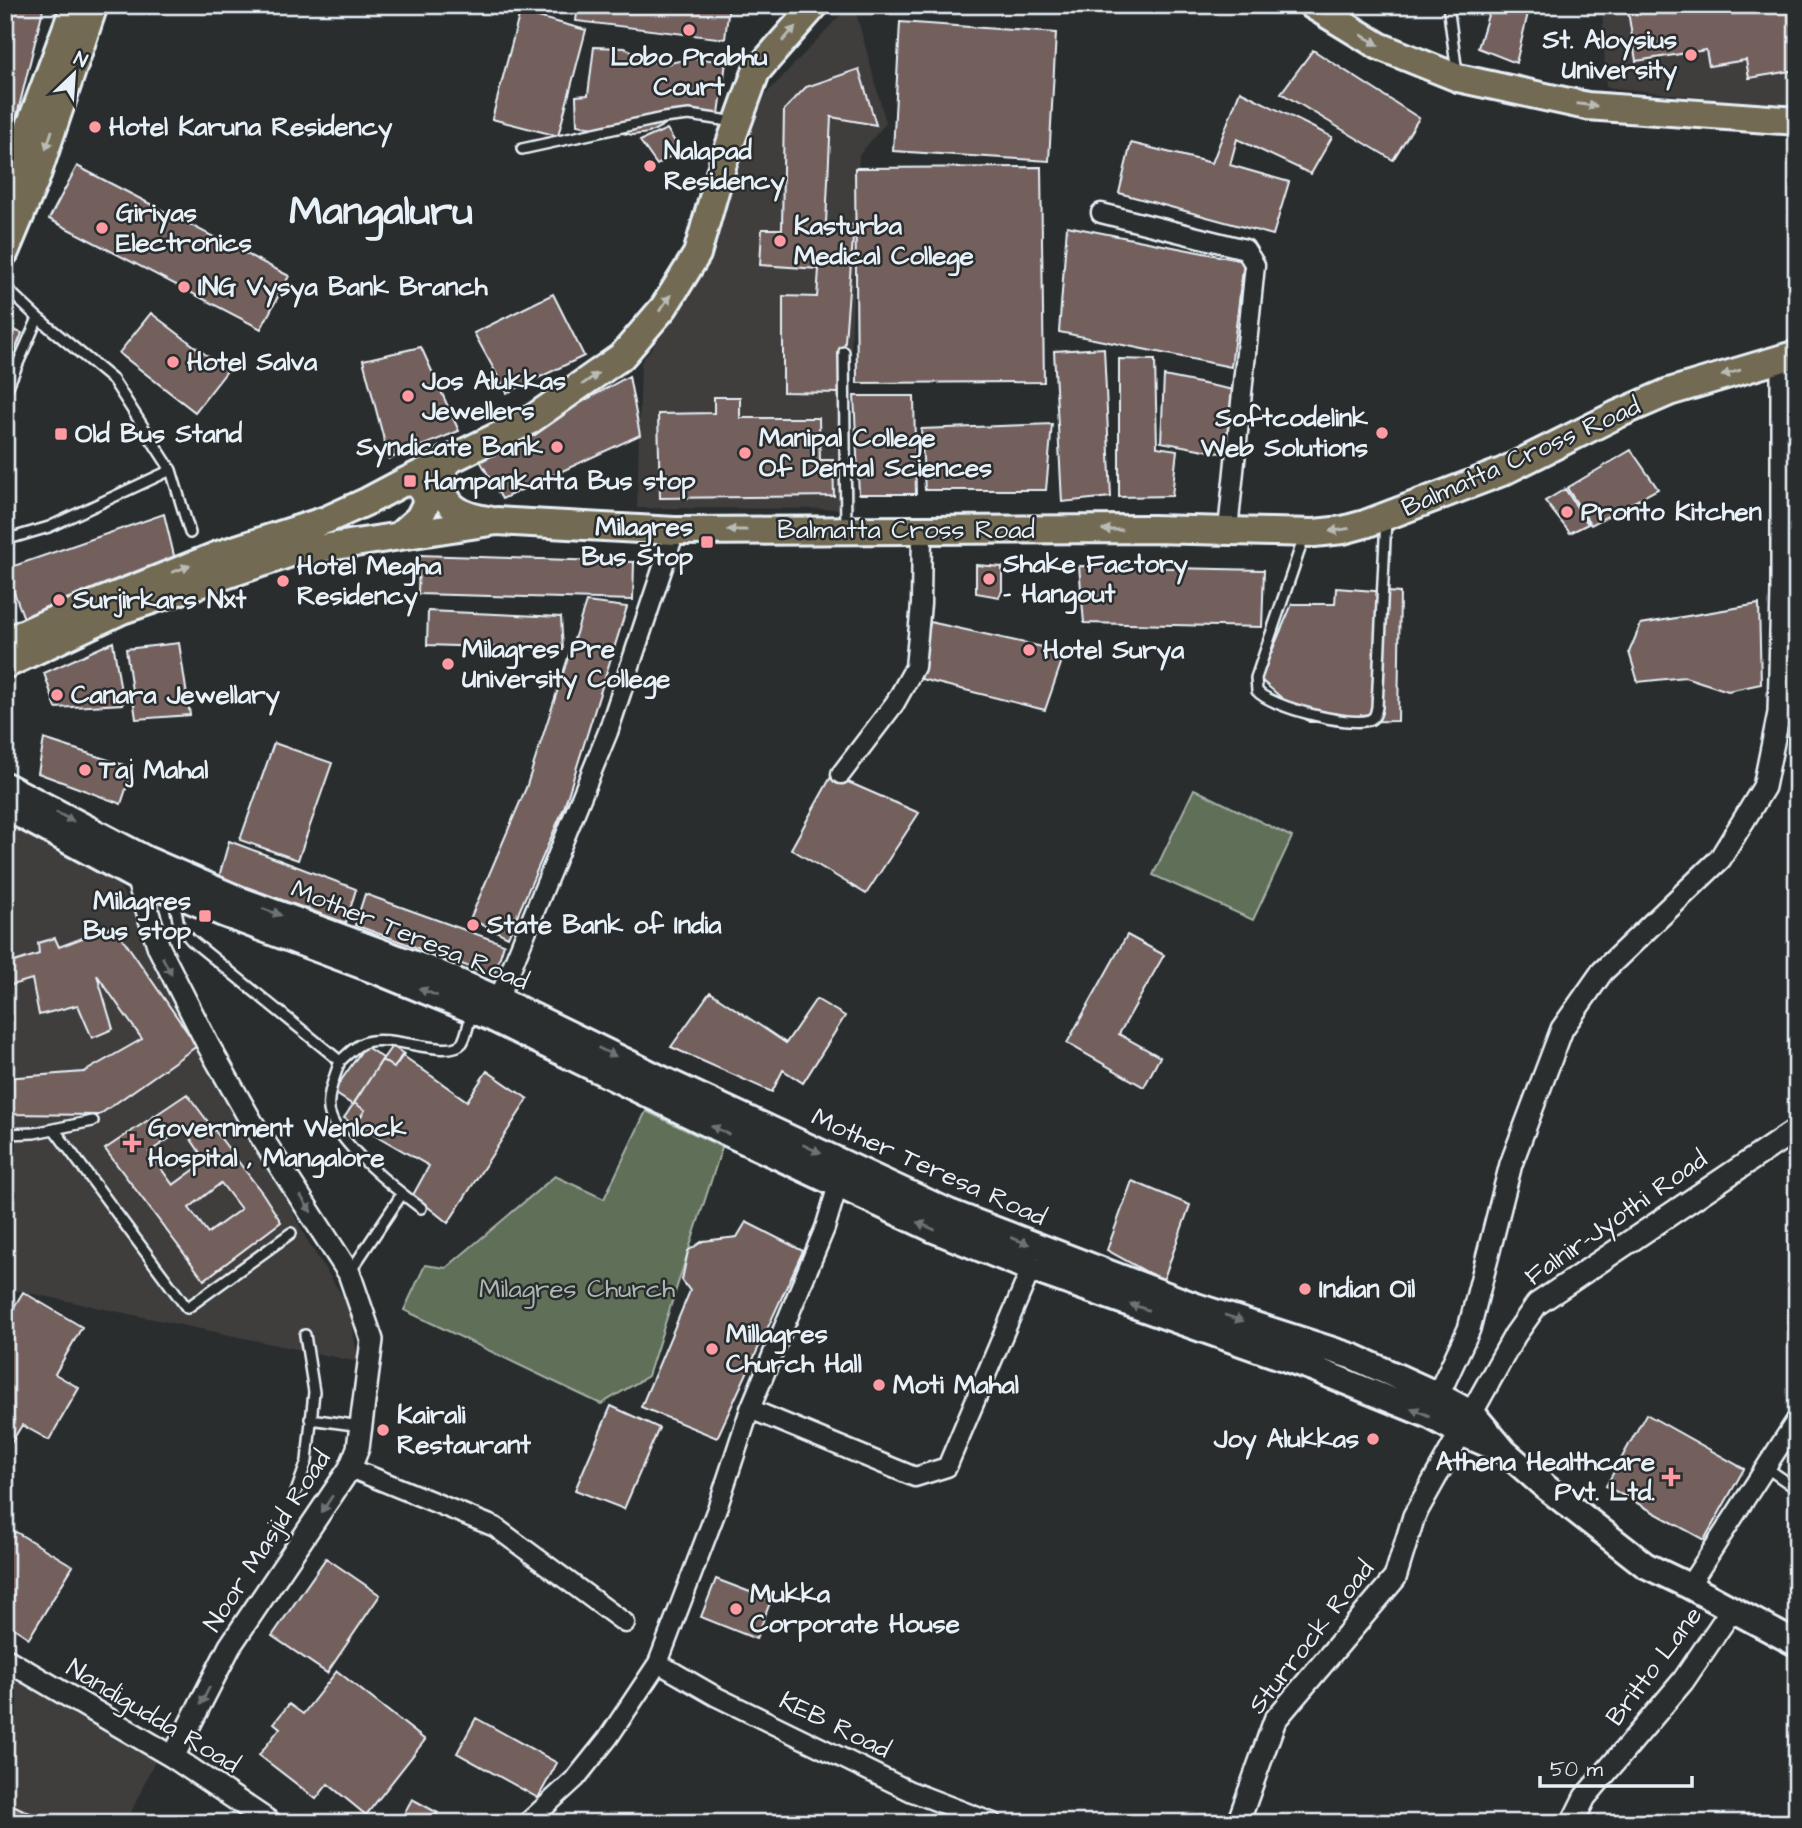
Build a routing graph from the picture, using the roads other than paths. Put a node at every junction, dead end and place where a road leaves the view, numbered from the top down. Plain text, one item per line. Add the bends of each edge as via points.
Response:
1 (75, 5) edge
2 (94, 5) edge
3 (815, 5) edge
4 (1312, 5) edge
5 (1448, 5) edge
6 (1458, 78) junction
7 (1797, 121) edge
8 (738, 122) junction
9 (522, 149) dead end
10 (15, 178) edge
11 (1101, 213) dead end
12 (5, 252) edge
13 (5, 287) edge
14 (38, 318) junction
15 (844, 352) dead end
16 (1789, 356) edge
17 (5, 393) edge
18 (446, 460) junction
19 (172, 470) junction
20 (402, 483) junction
21 (1386, 516) junction
22 (497, 521) junction
23 (846, 530) junction
24 (922, 530) junction
25 (1228, 530) junction
26 (675, 531) junction
27 (190, 533) dead end
28 (1306, 533) junction
29 (400, 535) junction
30 (5, 540) edge
31 (5, 642) edge
32 (5, 665) edge
33 (841, 774) dead end
34 (5, 785) edge
35 (5, 807) edge
36 (142, 869) junction
37 (173, 893) junction
38 (487, 1009) junction
39 (340, 1061) junction
40 (93, 1121) dead end
41 (54, 1129) junction
42 (1797, 1129) edge
43 (5, 1134) edge
44 (838, 1185) junction
45 (402, 1194) junction
46 (421, 1208) dead end
47 (291, 1233) dead end
48 (1031, 1269) junction
49 (349, 1273) junction
50 (305, 1335) dead end
51 (1354, 1357) junction
52 (1345, 1381) junction
53 (1437, 1395) junction
54 (750, 1409) junction
55 (310, 1419) junction
56 (1797, 1419) edge
57 (1467, 1424) junction
58 (361, 1426) junction
59 (1764, 1466) junction
60 (350, 1468) junction
61 (1797, 1489) edge
62 (296, 1492) dead end
63 (1689, 1586) junction
64 (1731, 1609) junction
65 (625, 1623) dead end
66 (1797, 1644) edge
67 (5, 1659) edge
68 (659, 1663) junction
69 (173, 1757) junction
70 (271, 1823) edge
71 (527, 1823) edge
72 (993, 1823) edge
73 (1238, 1823) edge
74 (1572, 1823) edge

1 - 10 main road
2 -> 10 main road
8 -> 3 main road via 756,72
4 -> 6 main road via 1379,46
5 - 6 lane
6 -> 7 main road via 1587,106
8 - 9 lane via 689,115 663,118
18 -> 8 main road via 529,421 622,356 664,307 697,254
10 - 12 main road
11 - 25 street via 1245,249 1252,257 1255,265
13 - 14 lane
14 - 17 lane
14 - 19 lane via 113,380
15 - 23 lane
16 -> 21 main road, Balmatta Cross Road via 1669,392 1502,472
16 - 53 street via 1779,713 1764,787 1720,859 1602,972 1562,1029 1511,1164 1469,1329
18 - 20 main road
18 - 22 main road via 442,490 452,505 467,517
19 - 27 lane
19 - 30 lane via 48,527
20 - 29 main road via 419,485 426,504
31 -> 20 main road via 221,554 326,520
21 -> 28 main road, Balmatta Cross Road via 1343,530
21 - 28 lane via 1377,707 1368,720 1349,721 1292,709 1257,691 1256,678
22 - 26 main road, Balmatta Cross Road
22 - 29 main road, Balmatta Cross Road
23 - 24 main road, Balmatta Cross Road
23 -> 26 main road, Balmatta Cross Road
25 -> 24 main road, Balmatta Cross Road
24 - 33 street via 915,667 895,703
25 - 28 main road, Balmatta Cross Road
26 - 38 street via 608,732
29 - 32 main road, Balmatta Cross Road via 292,553 122,610
34 -> 36 main road, Mother Teresa Road
35 - 36 main road
36 - 37 main road
36 -> 38 main road, Mother Teresa Road via 436,972
36 -> 49 street, Noor Masjid Road via 159,948 208,1045
38 -> 37 main road
37 - 39 lane via 179,926 191,940
38 - 39 lane via 451,1049 396,1040 365,1042
44 -> 38 main road via 710,1125
38 -> 51 main road, Mother Teresa Road via 660,1078 949,1212 1193,1305
39 - 45 lane via 329,1113 356,1153
40 - 41 lane
41 - 43 lane
41 - 47 lane via 187,1308
42 - 57 street, Falnir-Jyothi Road via 1536,1304
48 -> 44 main road
44 - 54 street
45 - 46 lane
45 - 49 lane
52 -> 48 main road
48 - 54 street via 947,1467 915,1477
49 - 58 street, Noor Masjid Road via 372,1340
50 - 55 lane via 314,1392
51 - 52 main road
51 - 53 main road, Mother Teresa Road
57 -> 52 main road via 1430,1416
53 - 57 main road, Mother Teresa Road
54 - 68 street
55 - 58 lane
55 - 62 lane via 307,1461
56 - 59 street
57 - 63 main road, Mother Teresa Road via 1645,1565
57 - 73 street, Sturrock Road via 1414,1516 1395,1578 1275,1720
58 - 60 street, Noor Masjid Road
59 - 61 lane
59 - 63 street
60 - 65 street via 495,1527
60 -> 69 street, Noor Masjid Road via 230,1646
63 - 64 main road, Mother Teresa Road
64 - 66 main road, Mother Teresa Road
64 - 74 street, Britto Lane via 1683,1681 1585,1797
67 - 69 street, Nandigudda Road
68 - 71 street via 576,1778
68 - 72 street, KEB Road via 910,1791
69 - 70 street, Nandigudda Road

